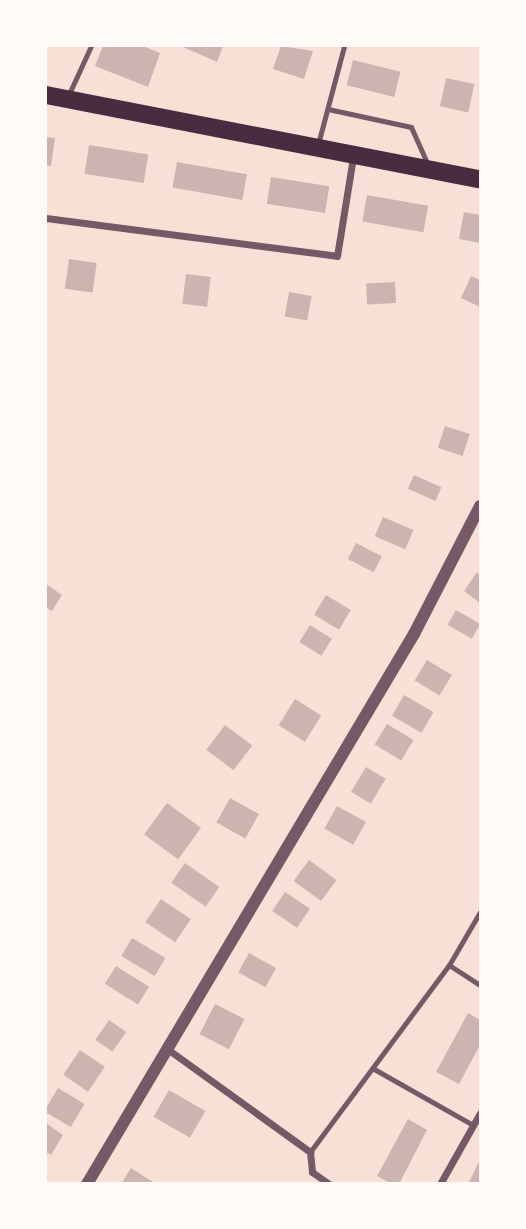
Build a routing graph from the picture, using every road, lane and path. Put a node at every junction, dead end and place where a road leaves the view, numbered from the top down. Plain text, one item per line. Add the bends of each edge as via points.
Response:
1 (91, 46) edge
2 (344, 46) edge
3 (46, 95) edge
4 (67, 99) junction
5 (328, 109) junction
6 (318, 144) junction
7 (354, 152) junction
8 (430, 168) junction
9 (481, 179) edge
10 (46, 218) edge
11 (481, 506) edge
12 (481, 912) edge
13 (449, 965) junction
14 (481, 985) edge
15 (165, 1048) junction
16 (374, 1069) junction
17 (481, 1112) edge
18 (473, 1125) junction
19 (310, 1152) junction
20 (87, 1184) edge
21 (329, 1184) edge
22 (440, 1184) edge

1 - 4 lane
2 - 5 lane
3 - 4 main road
4 - 6 main road
5 - 6 lane
5 - 8 lane via 411,127
6 - 7 main road
7 - 8 main road
7 - 10 street via 337,256
8 - 9 main road
11 - 15 street via 414,634
12 - 13 lane
13 - 14 lane
13 - 16 lane
15 - 19 street
15 - 20 street
16 - 18 lane
16 - 19 lane
17 - 18 street
18 - 22 street
19 - 21 street via 312,1172

